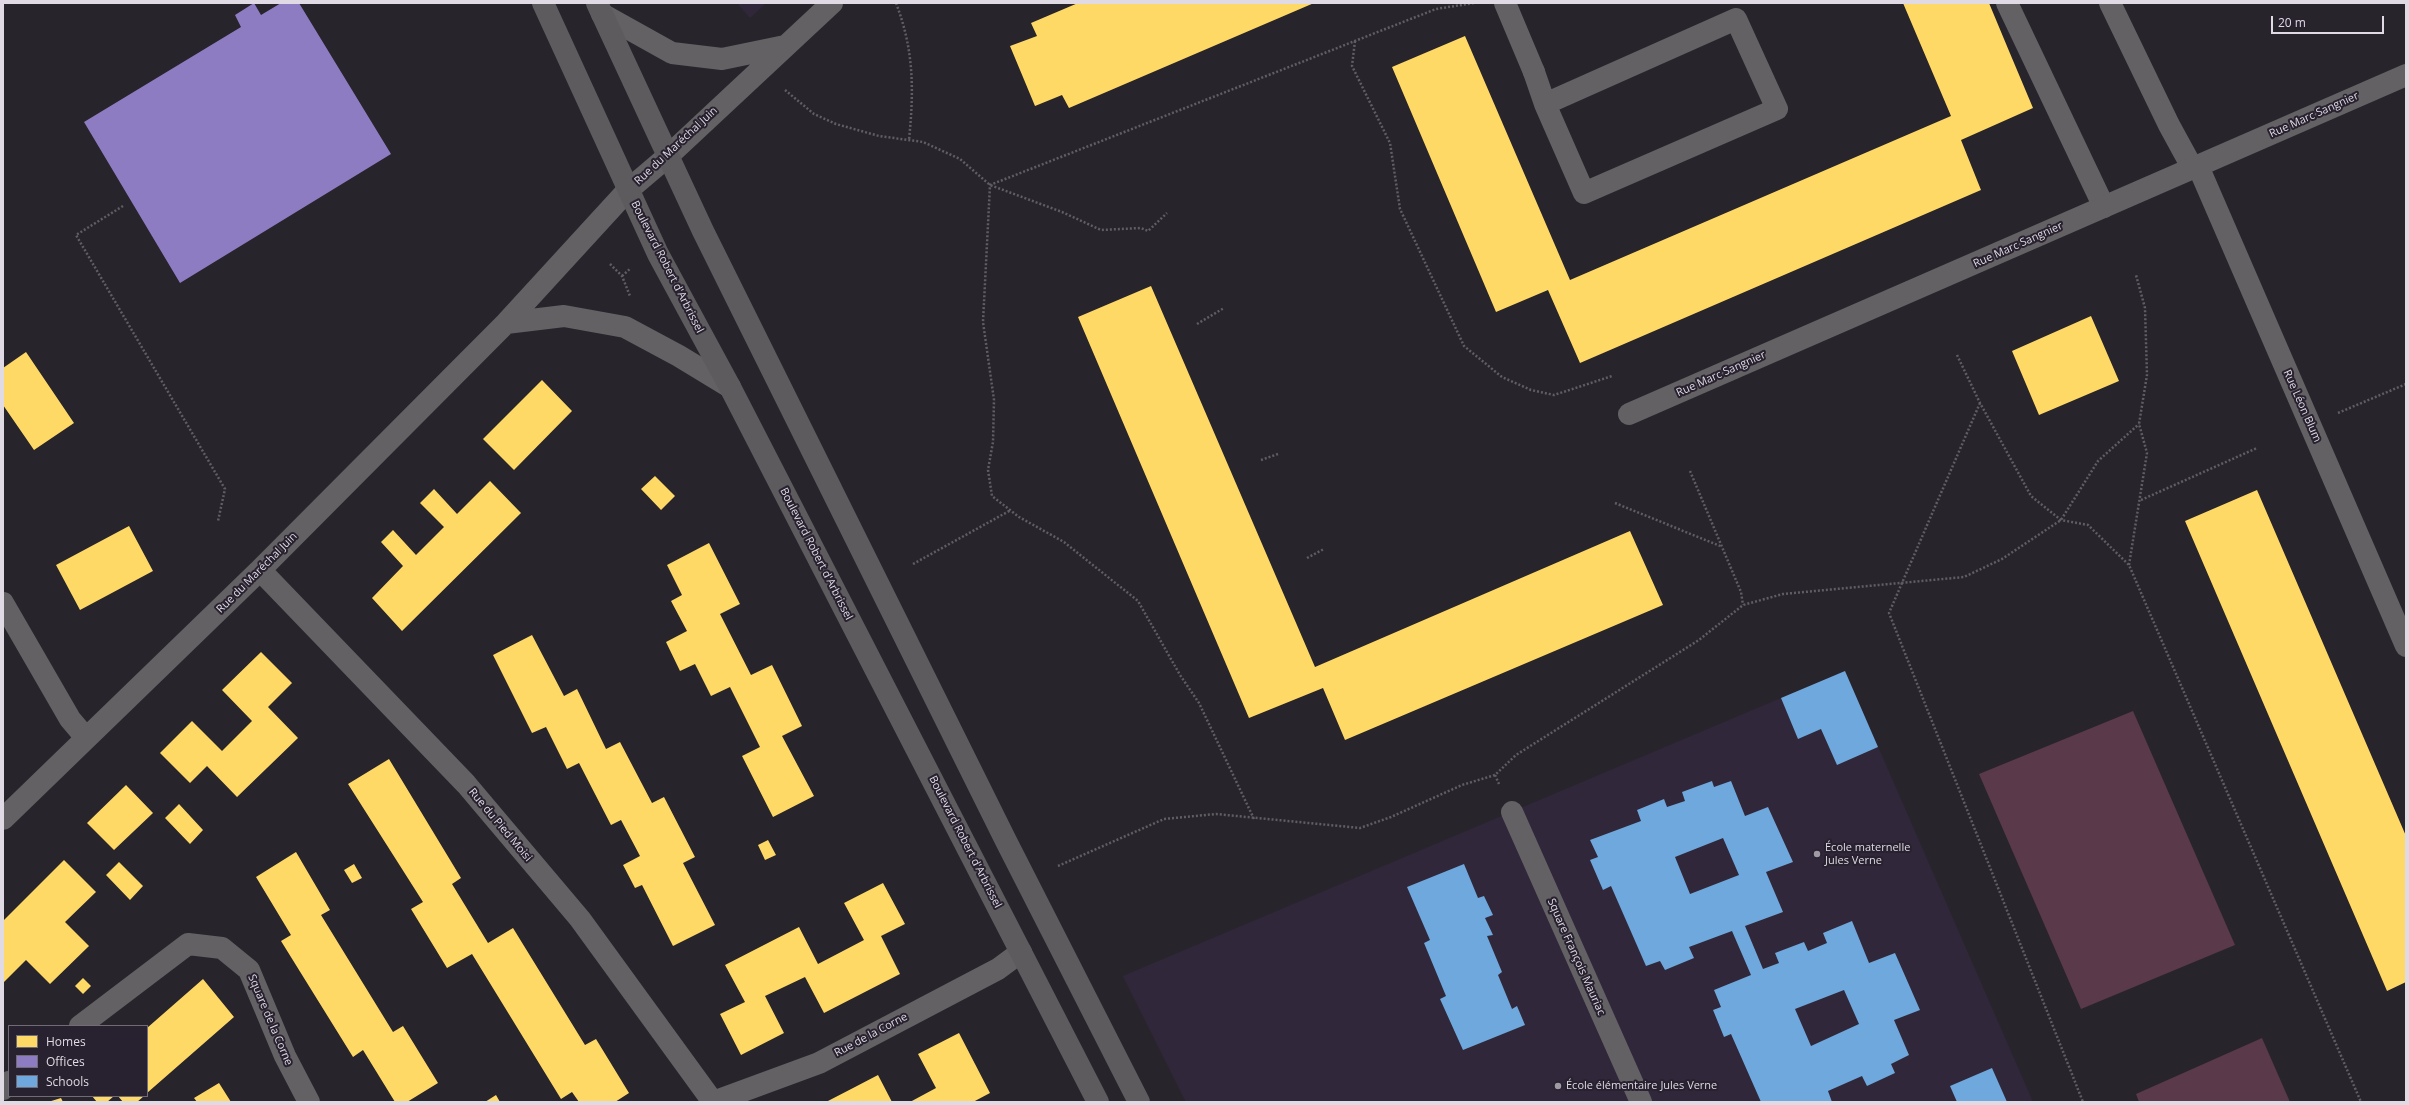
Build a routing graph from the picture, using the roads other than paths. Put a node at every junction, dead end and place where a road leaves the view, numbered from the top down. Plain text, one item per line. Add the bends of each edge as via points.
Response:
1 (543, 3) edge
2 (832, 3) edge
3 (1505, 3) edge
4 (2007, 3) edge
5 (2110, 3) edge
6 (599, 9) edge
7 (786, 46) junction
8 (2406, 75) edge
9 (1545, 104) junction
10 (667, 157) junction
11 (2195, 167) junction
12 (627, 191) junction
13 (2104, 207) junction
14 (506, 323) junction
15 (730, 388) junction
16 (1629, 414) dead end
17 (260, 570) junction
18 (3, 603) edge
19 (2406, 646) edge
20 (86, 738) junction
21 (1512, 812) dead end
22 (3, 819) edge
23 (1021, 952) junction
24 (81, 1025) edge
25 (309, 1102) edge
26 (713, 1102) edge
27 (1098, 1102) edge
28 (1139, 1102) edge
29 (1641, 1102) edge

1 - 12 street, Boulevard Robert d'Arbrissel
2 - 7 street, Rue du Maréchal Juin
3 - 9 street
4 - 13 street
5 - 11 street, Rue Léon Blum via 2169,125
6 - 7 street via 672,53 722,59
6 - 10 street
7 - 10 street, Rue du Maréchal Juin
8 - 11 street, Rue Marc Sangnier
9 - 9 street via 1736,19 1777,109 1584,193
10 - 12 street, Rue du Maréchal Juin
10 - 28 street via 999,827
11 - 13 street, Rue Marc Sangnier
11 - 19 street, Rue Léon Blum
12 - 14 street, Rue du Maréchal Juin
12 - 15 street, Boulevard Robert d'Arbrissel
13 - 16 street, Rue Marc Sangnier
14 - 15 street via 564,316 625,327 679,356
14 - 17 street, Rue du Maréchal Juin
15 - 23 street, Boulevard Robert d'Arbrissel
17 - 20 street, Rue du Maréchal Juin
17 - 26 street, Rue du Pied Moisi via 471,790 580,919
18 - 20 street via 70,719
20 - 22 street, Rue du Maréchal Juin
21 - 29 street, Square François Mauriac
23 - 26 street, Rue de la Corne via 998,969 818,1063
23 - 27 street, Boulevard Robert d'Arbrissel
24 - 25 street, Square de la Corne via 188,944 222,948 249,970 285,1056

